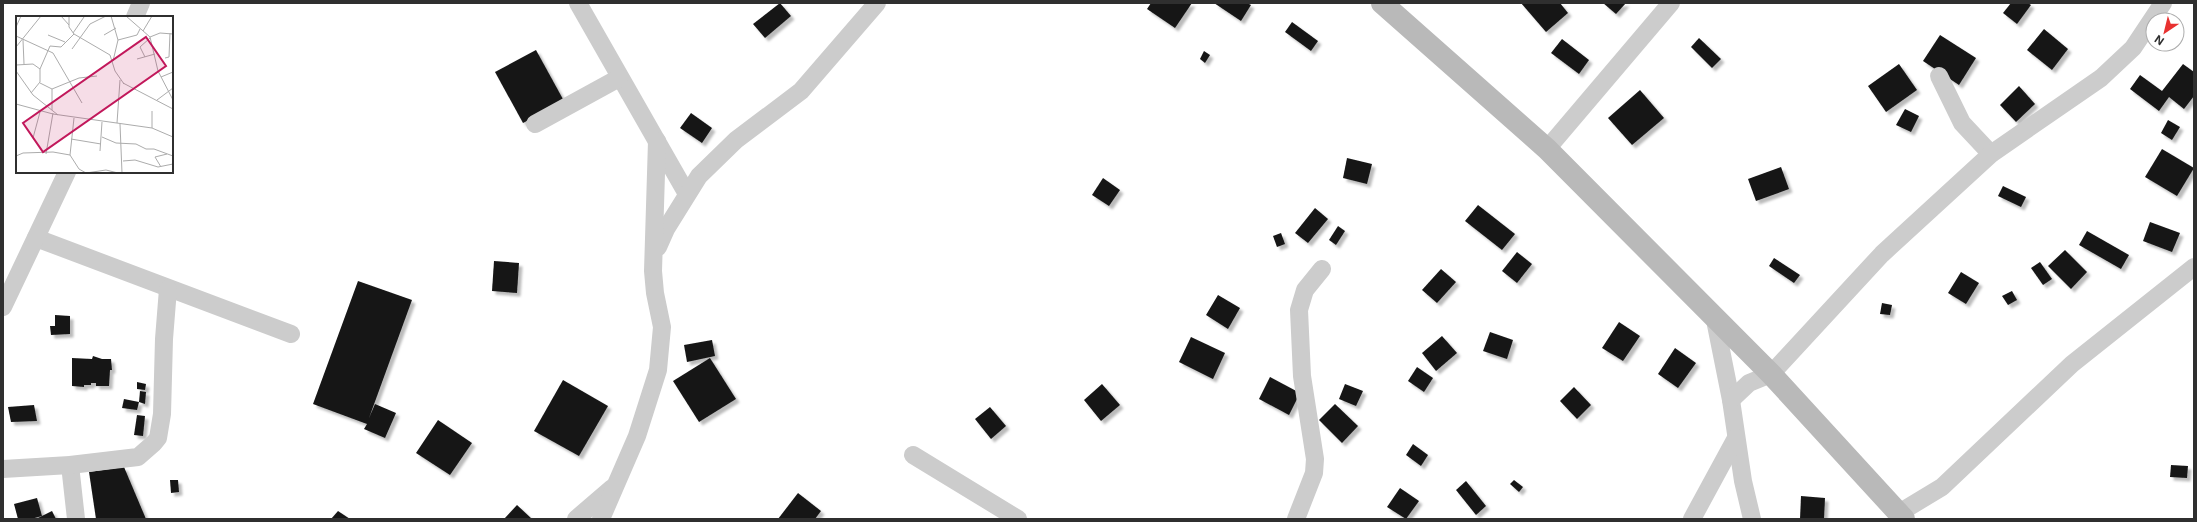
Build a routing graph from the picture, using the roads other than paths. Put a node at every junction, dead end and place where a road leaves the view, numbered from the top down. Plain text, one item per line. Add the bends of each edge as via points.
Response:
1 (141, 3) edge
2 (578, 3) edge
3 (877, 3) edge
4 (1382, 3) edge
5 (1671, 3) edge
6 (2163, 3) edge
7 (135, 16) edge
8 (1939, 76) dead end
9 (619, 78) junction
10 (536, 124) dead end
11 (657, 141) junction
12 (1547, 150) junction
13 (1991, 154) junction
14 (67, 173) edge
15 (687, 194) junction
16 (36, 238) junction
17 (656, 252) junction
18 (2194, 267) edge
19 (1322, 269) dead end
20 (168, 289) junction
21 (3, 307) edge
22 (1715, 320) junction
23 (291, 334) dead end
24 (1771, 374) junction
25 (1731, 400) junction
26 (1736, 438) junction
27 (912, 455) dead end
28 (70, 465) junction
29 (3, 469) edge
30 (615, 485) junction
31 (1901, 516) edge
32 (76, 519) edge
33 (576, 519) edge
34 (601, 519) edge
35 (1018, 519) edge
36 (1296, 519) edge
37 (1692, 519) edge
38 (1752, 519) edge

1 - 7 street
2 - 9 street
3 - 15 street via 801,91 721,154 699,176
4 - 12 street
5 - 12 street
6 - 13 street via 2133,48 2101,78
8 - 13 street via 1962,123
9 - 10 street
9 - 11 street
11 - 15 street
11 - 17 street
12 - 22 street
13 - 24 street via 1882,254
14 - 16 street
15 - 17 street via 666,229
16 - 20 street
16 - 21 street
17 - 30 street via 655,293 662,327 658,370 637,436
18 - 31 street via 2072,364 1942,487
19 - 36 street via 1305,290 1298,310 1302,376 1315,459 1314,473
20 - 23 street
20 - 28 street via 162,414 158,438 138,457
22 - 24 street
22 - 25 street
24 - 25 street via 1749,383
24 - 31 street
25 - 26 street
26 - 37 street
26 - 38 street
27 - 35 street
28 - 29 street
28 - 32 street
30 - 33 street
30 - 34 street

